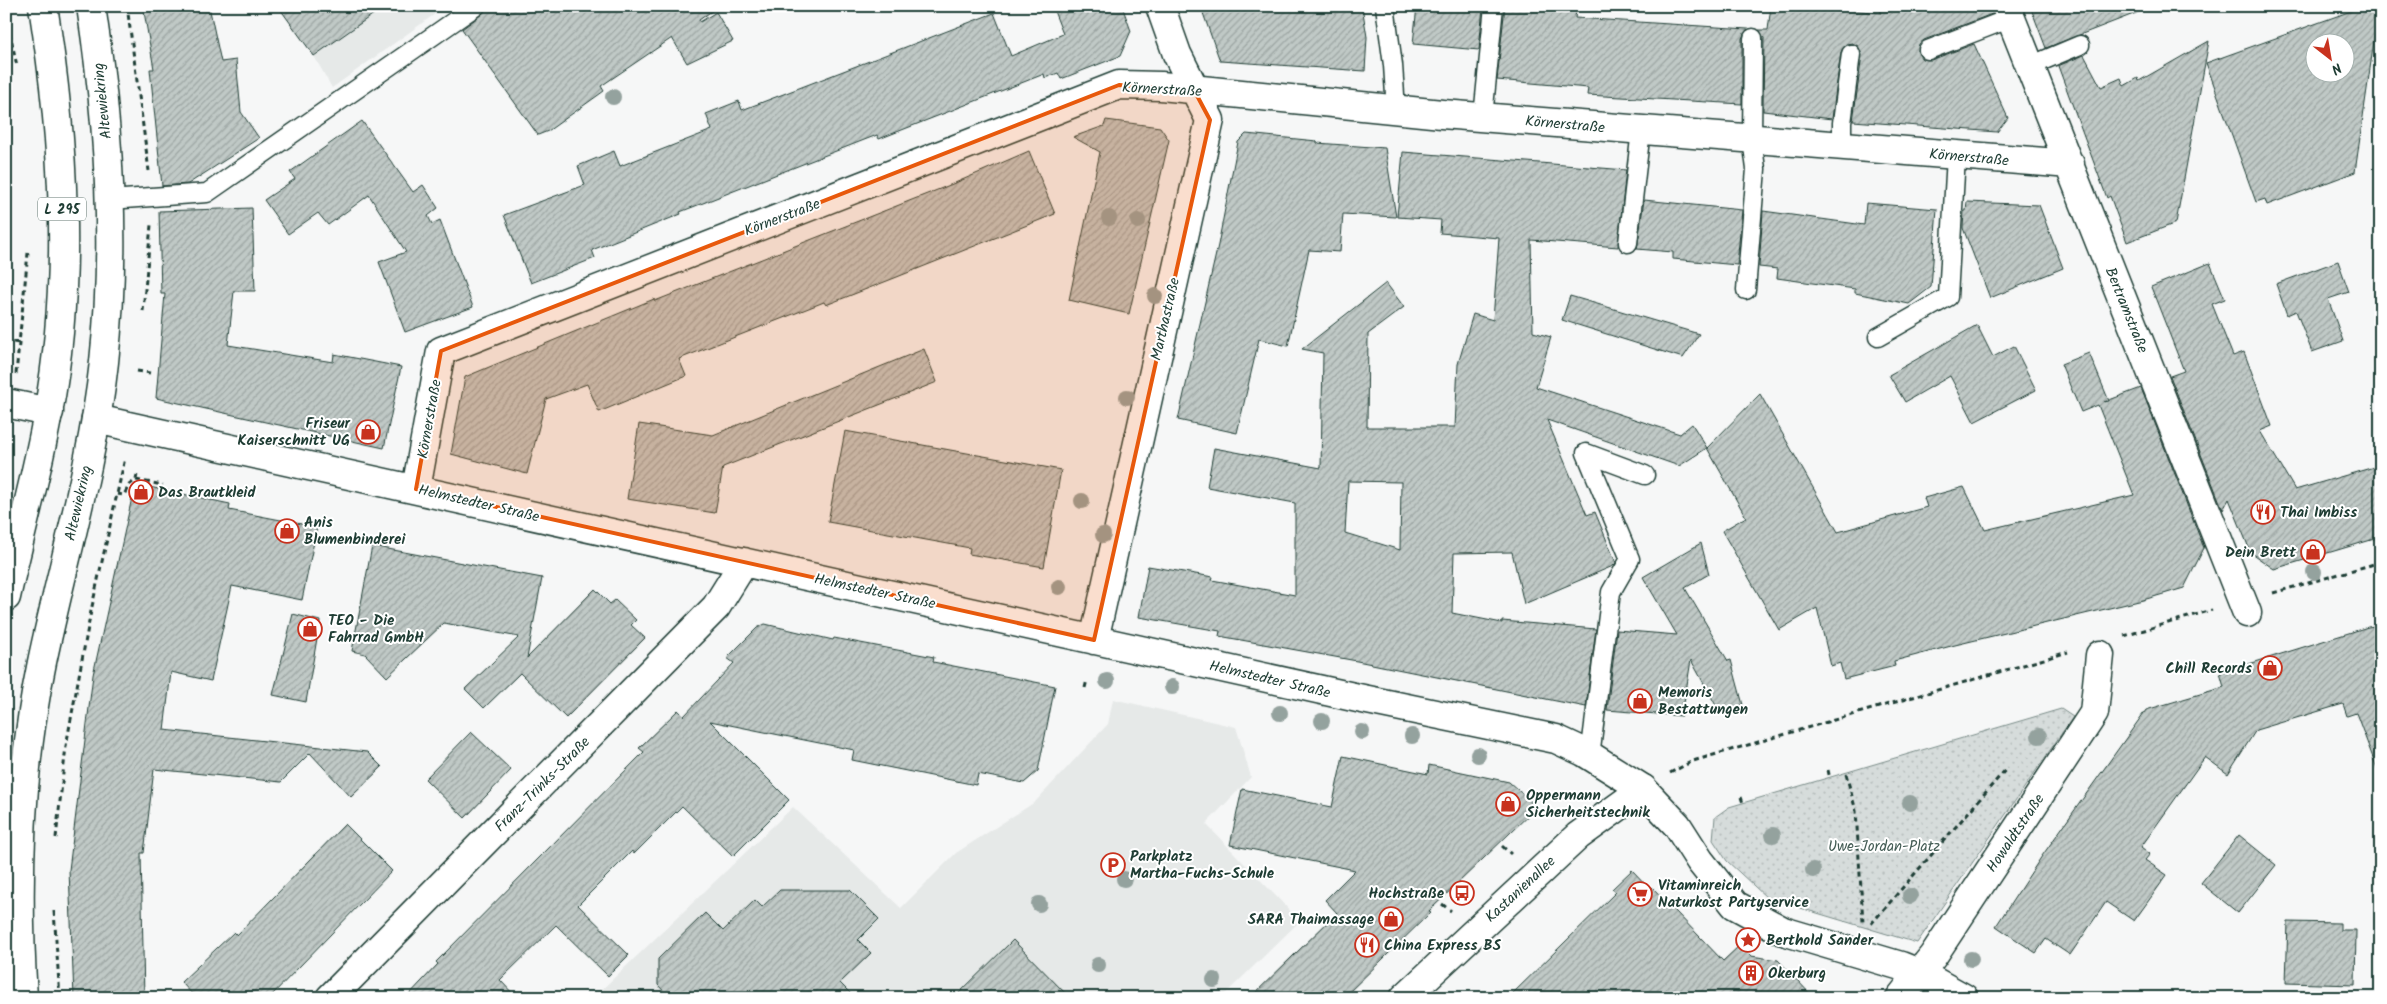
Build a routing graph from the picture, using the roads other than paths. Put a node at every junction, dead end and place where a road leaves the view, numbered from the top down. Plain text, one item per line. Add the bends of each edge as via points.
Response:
1 (43, 6) edge
2 (92, 6) edge
3 (476, 6) edge
4 (1160, 6) edge
5 (1385, 6) edge
6 (1494, 6) edge
7 (2009, 12) edge
8 (1753, 38) dead end
9 (2080, 45) dead end
10 (1928, 50) dead end
11 (1851, 54) dead end
12 (2030, 66) junction
13 (1194, 90) junction
14 (1396, 110) junction
15 (1483, 117) junction
16 (1641, 130) junction
17 (1752, 139) junction
18 (1842, 147) junction
19 (1956, 156) junction
20 (2070, 164) junction
21 (110, 200) junction
22 (1628, 243) dead end
23 (1746, 290) dead end
24 (1878, 337) dead end
25 (6, 403) edge
26 (49, 412) junction
27 (96, 419) junction
28 (1645, 475) dead end
29 (416, 489) junction
30 (744, 562) junction
31 (6, 597) edge
32 (2244, 607) road end
33 (1094, 640) junction
34 (2109, 646) road end
35 (1590, 756) junction
36 (1643, 789) junction
37 (1920, 974) junction
38 (23, 998) edge
39 (330, 998) edge
40 (1404, 998) edge
41 (1900, 998) edge
42 (1964, 998) edge

1 - 26 street, L 295 via 62,184 61,301
2 - 21 street, Altewiekring
3 - 21 lane via 207,193
4 - 13 street, Marthastraße
5 - 14 lane
6 - 15 lane
7 - 10 lane
7 - 12 street, Bertramstraße
8 - 17 lane
9 - 12 lane
11 - 18 lane
12 - 20 street, Bertramstraße
13 - 14 street, Körnerstraße
13 - 29 street, Körnerstraße via 1119,85 441,351
13 - 33 street, Marthastraße via 1210,120
14 - 15 street, Körnerstraße
15 - 16 street, Körnerstraße
16 - 17 street, Körnerstraße
16 - 22 lane
17 - 18 street, Körnerstraße
17 - 23 lane via 1756,168
18 - 19 street, Körnerstraße
19 - 20 street, Körnerstraße
19 - 24 lane via 1948,297
20 - 32 street, Bertramstraße
21 - 27 street, Altewiekring via 108,308
25 - 26 street
26 - 31 street, L 295
27 - 29 street, Helmstedter Straße
27 - 38 street, Altewiekring via 41,665 28,757 20,860
28 - 35 lane via 1586,453 1630,559 1611,592
29 - 30 street, Helmstedter Straße
30 - 33 street, Helmstedter Straße
30 - 39 street, Franz-Trinks-Straße via 716,608
33 - 35 street, Helmstedter Straße via 1556,739
34 - 37 street, Howaldtstraße via 2094,713
35 - 36 street, Helmstedter Straße
36 - 37 street via 1677,825 1700,861 1735,905 1782,931
36 - 40 street, Kastanienallee via 1578,836
37 - 41 street, Howaldtstraße
37 - 42 street

